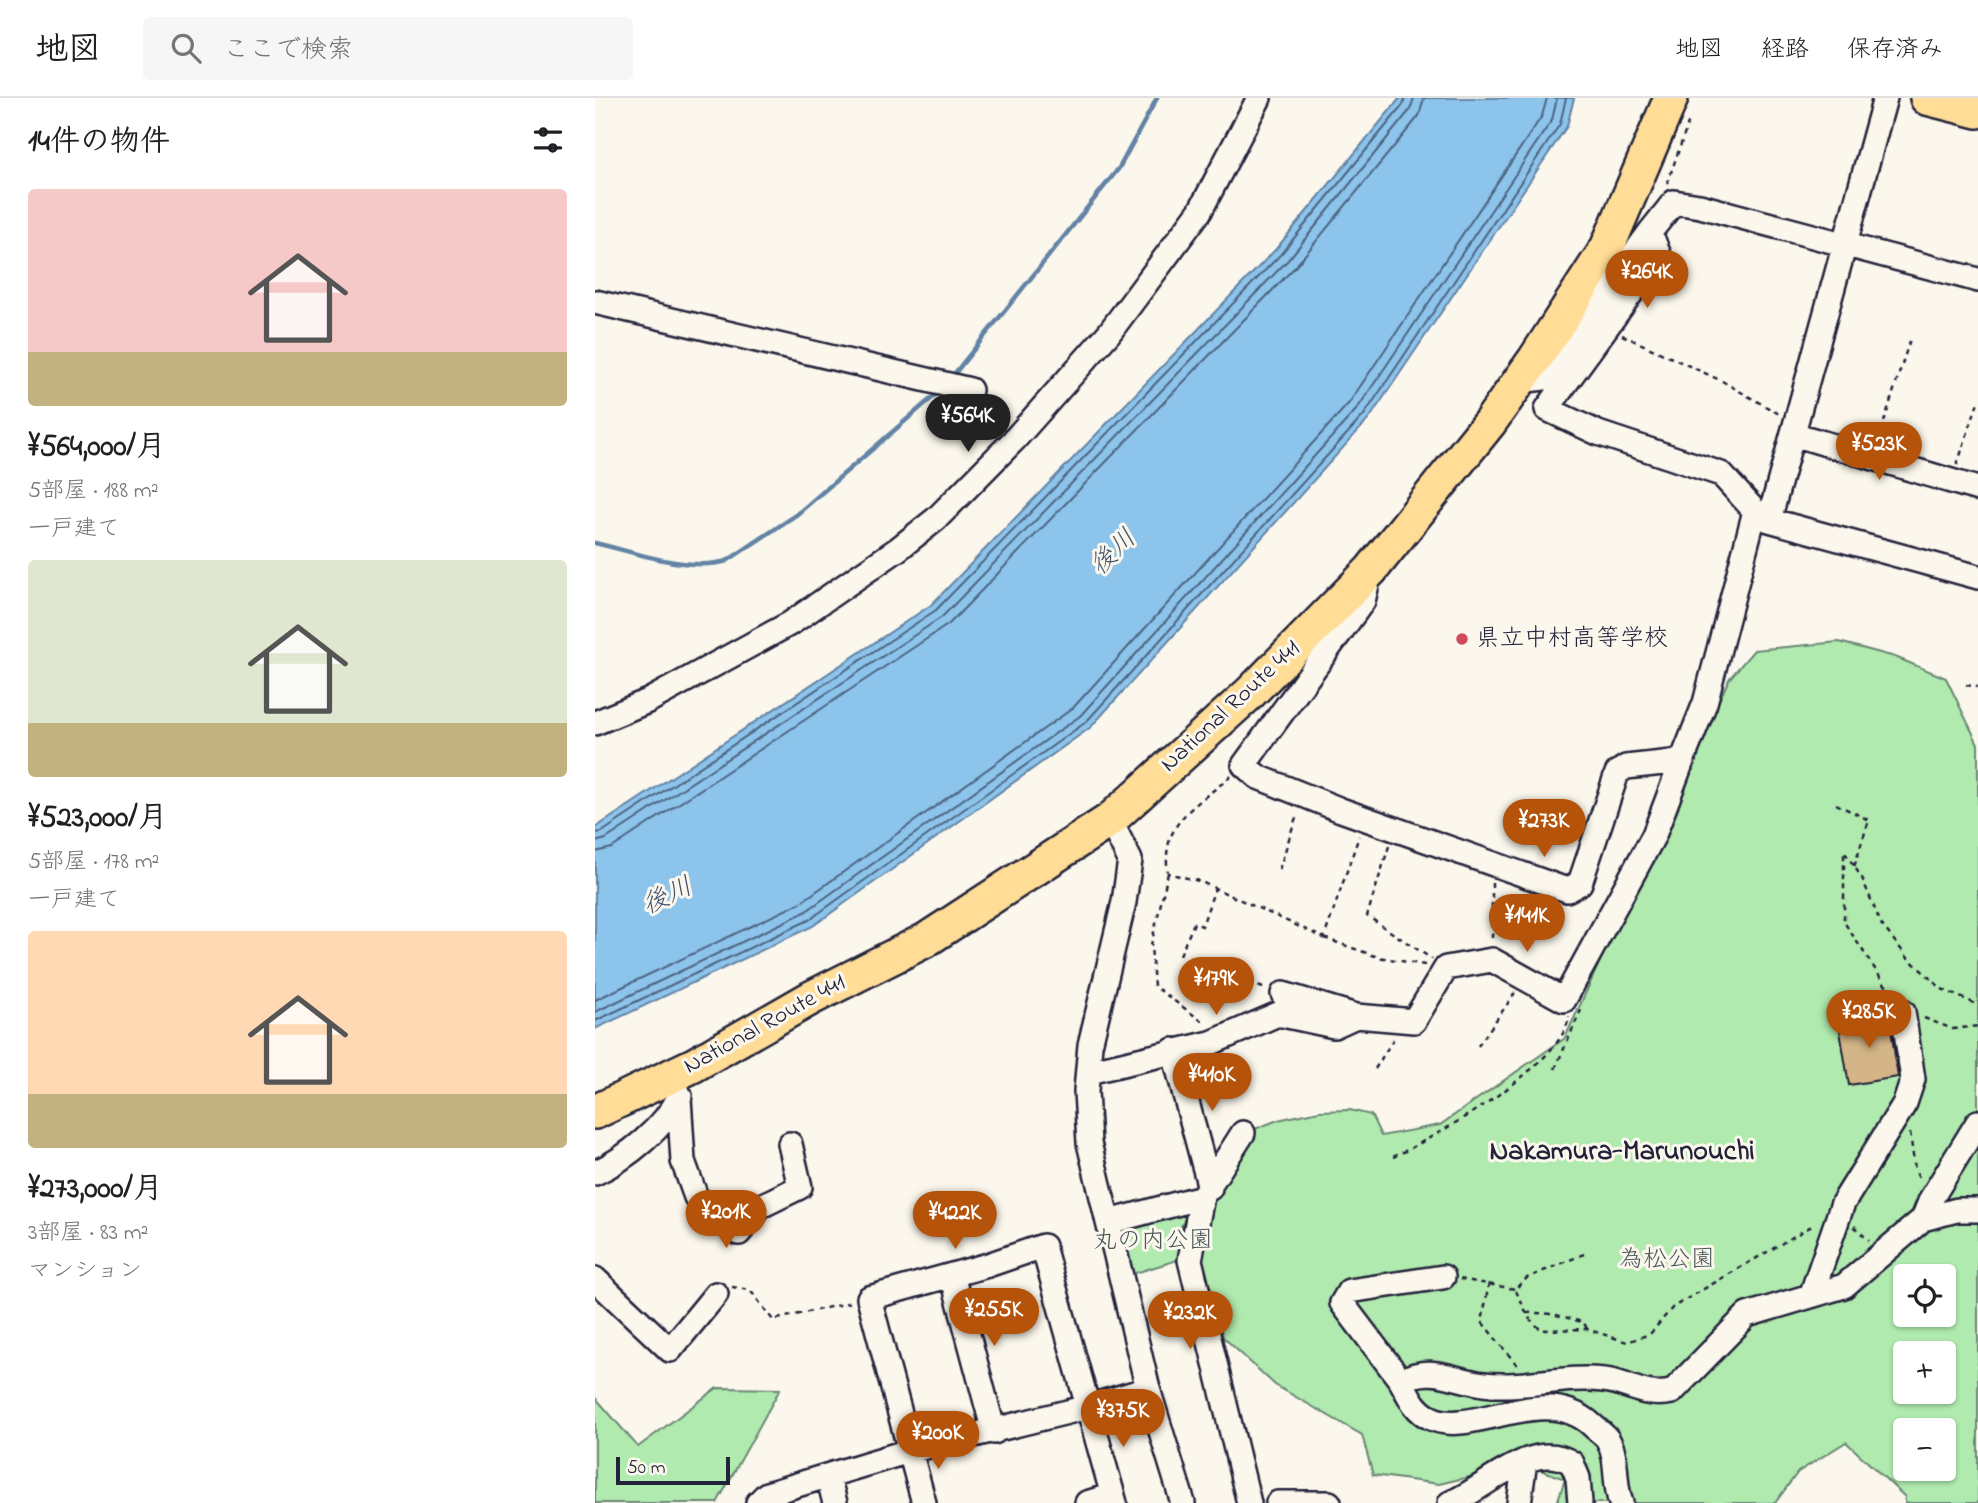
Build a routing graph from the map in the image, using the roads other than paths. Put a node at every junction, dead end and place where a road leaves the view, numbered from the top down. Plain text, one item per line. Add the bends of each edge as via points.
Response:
1 (1259, 98) edge
2 (1885, 98) edge
3 (1927, 98) edge
4 (1680, 107) edge
5 (1978, 111) edge
6 (1650, 232) junction
7 (1845, 243) junction
8 (1978, 280) edge
9 (595, 302) edge
10 (1519, 381) junction
11 (970, 390) dead end
12 (1794, 428) junction
13 (1978, 489) edge
14 (1762, 516) junction
15 (1371, 570) junction
16 (1978, 577) edge
17 (595, 723) edge
18 (1682, 761) junction
19 (1110, 820) junction
20 (1283, 994) road end
21 (1903, 1012) road end
22 (1356, 1016) junction
23 (1173, 1050) junction
24 (694, 1065) junction
25 (1088, 1072) junction
26 (679, 1098) junction
27 (595, 1112) edge
28 (1978, 1122) edge
29 (1243, 1133) dead end
30 (790, 1144) dead end
31 (595, 1173) edge
32 (1206, 1193) junction
33 (1927, 1209) junction
34 (1978, 1210) edge
35 (1108, 1222) junction
36 (952, 1275) junction
37 (1443, 1277) road end
38 (595, 1279) edge
39 (1812, 1293) junction
40 (716, 1294) road end
41 (1401, 1381) junction
42 (1148, 1389) junction
43 (1089, 1407) junction
44 (994, 1432) junction
45 (909, 1451) junction
46 (1525, 1461) junction
47 (828, 1476) junction
48 (1114, 1499) edge
49 (758, 1503) edge
50 (835, 1503) edge
51 (924, 1503) edge
52 (1087, 1503) edge
53 (1183, 1503) edge
54 (1249, 1503) edge
55 (1279, 1503) edge
56 (1329, 1503) edge
57 (1450, 1503) edge
58 (1519, 1503) edge
59 (1580, 1503) edge
60 (1621, 1503) edge

1 - 17 street via 1200,211 1109,333 936,519 791,623 648,701
2 - 7 street
3 - 5 highway
4 - 10 highway, National Route 441 via 1607,248
6 - 7 street via 1674,202
6 - 10 street via 1544,378
6 - 14 street via 1659,255 1547,409 1598,433 1721,474
7 - 8 street
7 - 12 street
9 - 11 street
10 - 15 highway, National Route 441
12 - 13 street via 1873,458
12 - 14 street
14 - 16 street
14 - 18 street via 1705,703
15 - 18 street via 1363,601 1244,765 1258,776 1567,890 1580,883 1617,773 1626,766
15 - 19 highway, National Route 441 via 1250,693
18 - 22 street via 1654,835 1565,1000 1492,960 1446,968 1414,1021
19 - 24 highway, National Route 441 via 926,940 810,998
19 - 25 street via 1130,860
20 - 22 street
21 - 39 street via 1913,1079 1905,1103 1841,1207
22 - 23 street via 1334,1026 1278,1014 1211,1043
23 - 25 street
23 - 32 street
24 - 26 street
24 - 27 highway, National Route 441
25 - 35 street via 1089,1143
26 - 30 street via 683,1161 696,1197 739,1233 761,1206 800,1187
26 - 31 street via 670,1116 612,1165
28 - 33 street
29 - 32 street
32 - 35 street
32 - 54 street via 1190,1260
33 - 34 street
33 - 39 street via 1844,1286
35 - 42 street
36 - 43 street via 1043,1245
36 - 44 street
36 - 45 street via 869,1298
37 - 41 street via 1349,1291 1342,1303
38 - 40 street via 670,1350
39 - 41 street via 1747,1315 1672,1392 1655,1395 1606,1380 1486,1385 1425,1371
41 - 60 street via 1417,1408 1432,1419 1450,1422 1528,1408 1581,1415 1608,1439
42 - 43 street
42 - 53 street
43 - 44 street
43 - 48 street
44 - 45 street
45 - 47 street
45 - 51 street
46 - 57 street
46 - 58 street
46 - 59 street via 1551,1456 1572,1463
47 - 49 street via 767,1494
47 - 50 street
48 - 52 street
55 - 56 street

